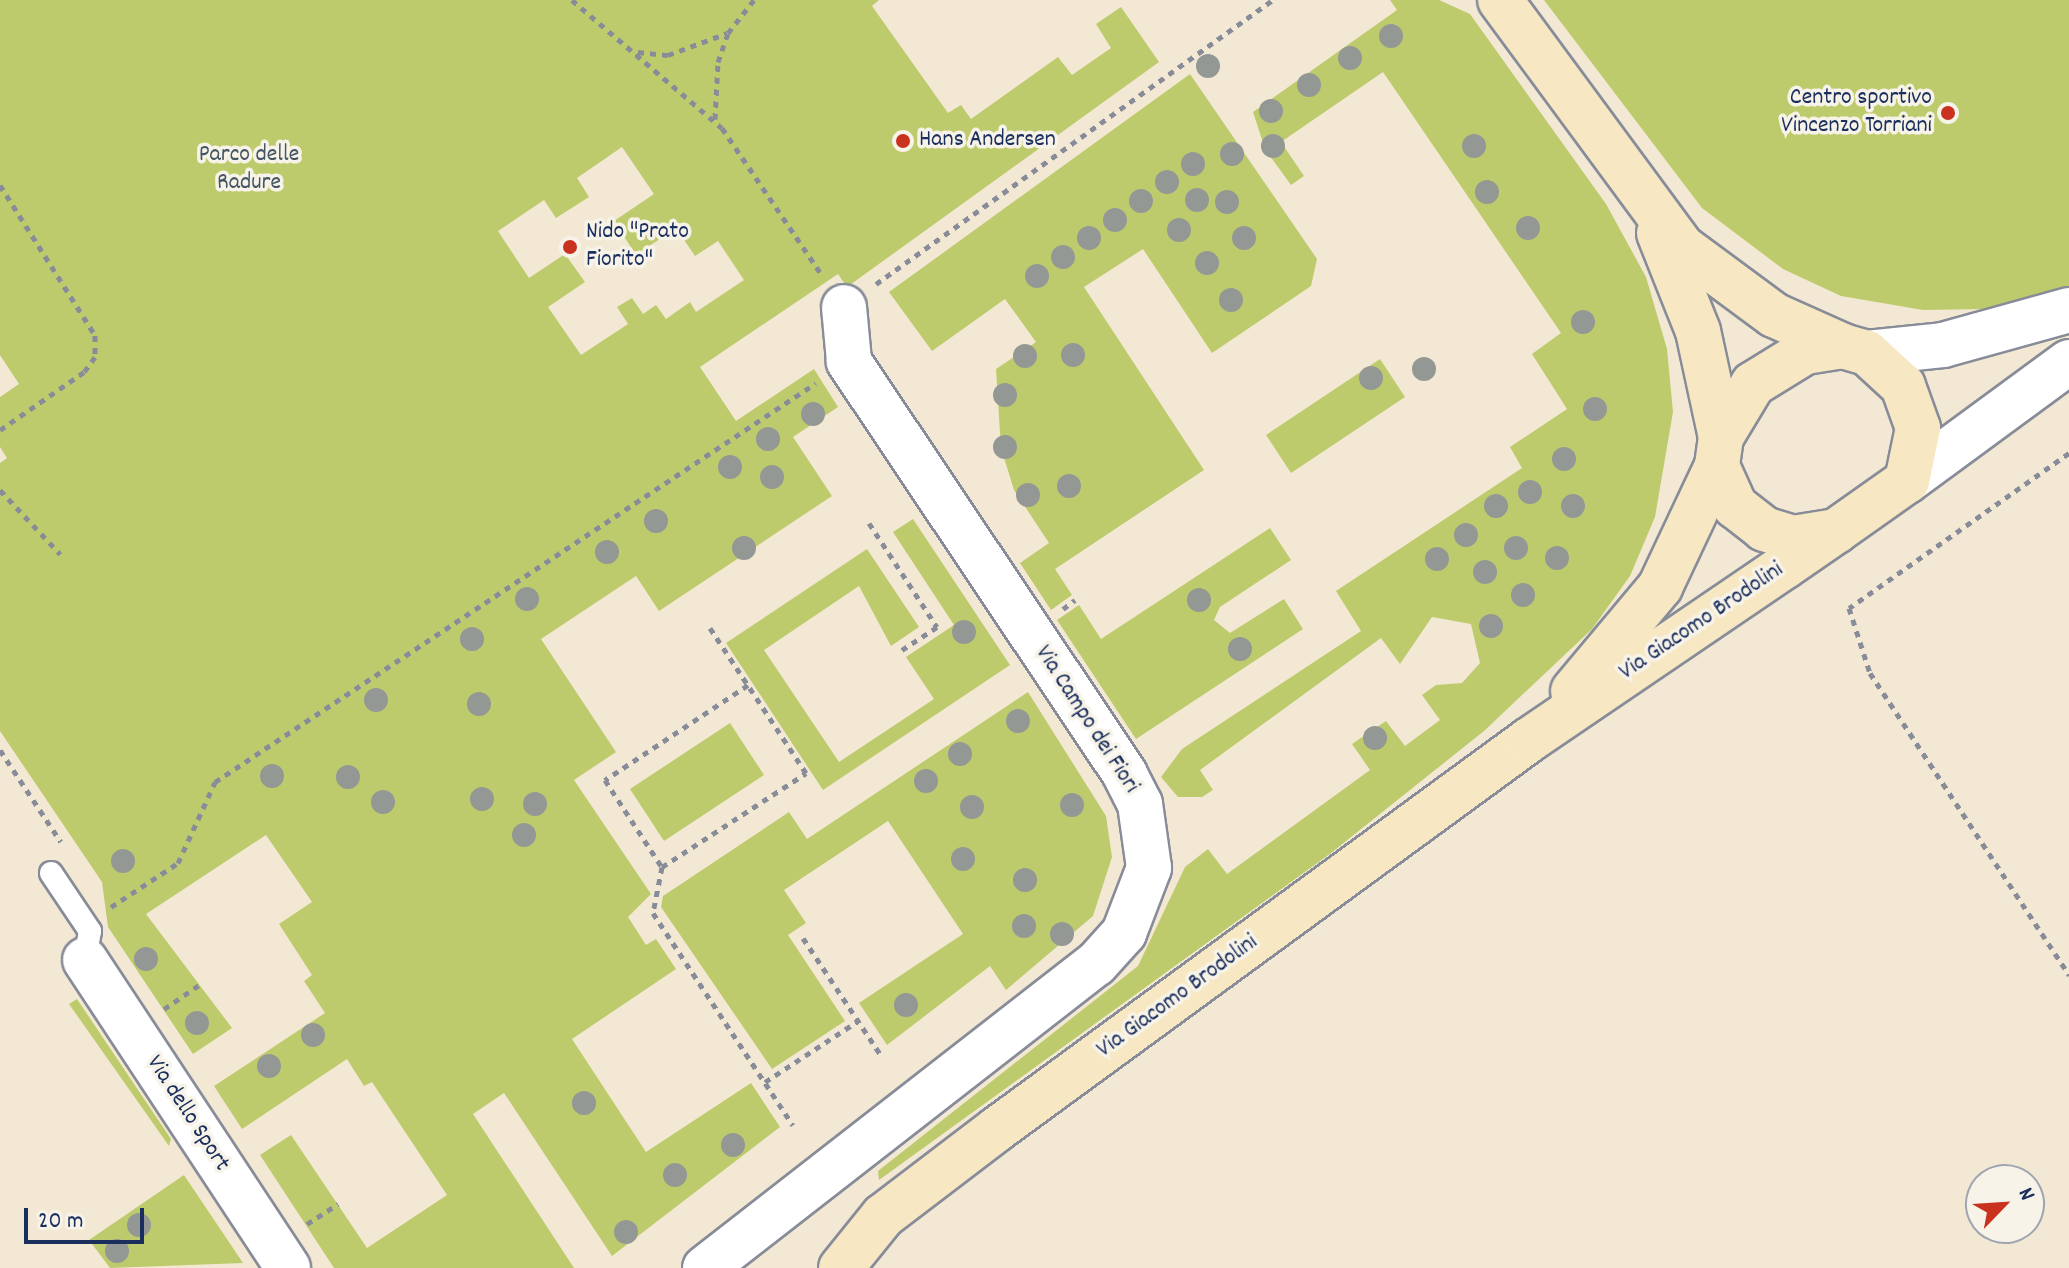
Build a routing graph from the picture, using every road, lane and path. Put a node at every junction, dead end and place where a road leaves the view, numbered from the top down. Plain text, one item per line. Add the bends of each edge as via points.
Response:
1 (572, 0) edge
2 (754, 0) edge
3 (1272, 0) edge
4 (1500, 0) edge
5 (728, 33) junction
6 (628, 46) junction
7 (722, 128) junction
8 (0, 185) edge
9 (1646, 205) junction
10 (844, 307) junction
11 (2069, 310) edge
12 (1855, 350) junction
13 (849, 361) junction
14 (2069, 362) edge
15 (0, 430) edge
16 (1719, 451) junction
17 (2069, 453) edge
18 (1907, 481) junction
19 (0, 490) edge
20 (869, 523) dead end
21 (1836, 531) junction
22 (60, 554) dead end
23 (710, 628) dead end
24 (899, 652) dead end
25 (748, 685) junction
26 (1529, 740) junction
27 (0, 750) edge
28 (71, 857) dead end
29 (662, 867) junction
30 (51, 873) dead end
31 (803, 938) dead end
32 (88, 945) junction
33 (2069, 975) edge
34 (202, 983) dead end
35 (163, 1009) dead end
36 (858, 1021) junction
37 (882, 1057) dead end
38 (765, 1082) junction
39 (793, 1125) dead end
40 (338, 1204) dead end
41 (306, 1225) dead end
42 (288, 1268) edge
43 (705, 1268) edge
44 (841, 1268) edge

1 - 6 path
2 - 5 path
3 - 10 path
4 - 9 street
5 - 6 path via 668,55 646,56
5 - 7 path via 712,92
6 - 7 path
7 - 10 path
8 - 15 path via 83,308 95,357 84,372
9 - 12 street via 1710,271 1774,315
9 - 16 street via 1698,331
10 - 13 street, Via Campo dei Fiori
11 - 12 street via 1943,345
12 - 16 street via 1805,352 1770,372 1737,401
12 - 18 street via 1903,386 1918,428
13 - 32 path via 215,782 178,863 95,918
13 - 43 street, Via Campo dei Fiori via 1125,774 1140,804 1149,868 1124,933 1096,964
14 - 18 street
16 - 21 street via 1735,506 1764,529 1793,538
16 - 26 street, Via Giacomo Brodolini via 1660,587
17 - 33 path via 1849,608 1870,673
18 - 21 street
19 - 22 path
20 - 24 path via 937,627
21 - 26 street, Via Giacomo Brodolini
23 - 25 path
25 - 29 path via 605,780
25 - 29 path via 806,773
26 - 44 street, Via Giacomo Brodolini via 897,1204
27 - 28 path
29 - 38 path via 653,913
30 - 32 lane
31 - 36 path
32 - 42 street, Via dello Sport
34 - 35 path
36 - 37 path
36 - 38 path
38 - 39 path
40 - 41 path

